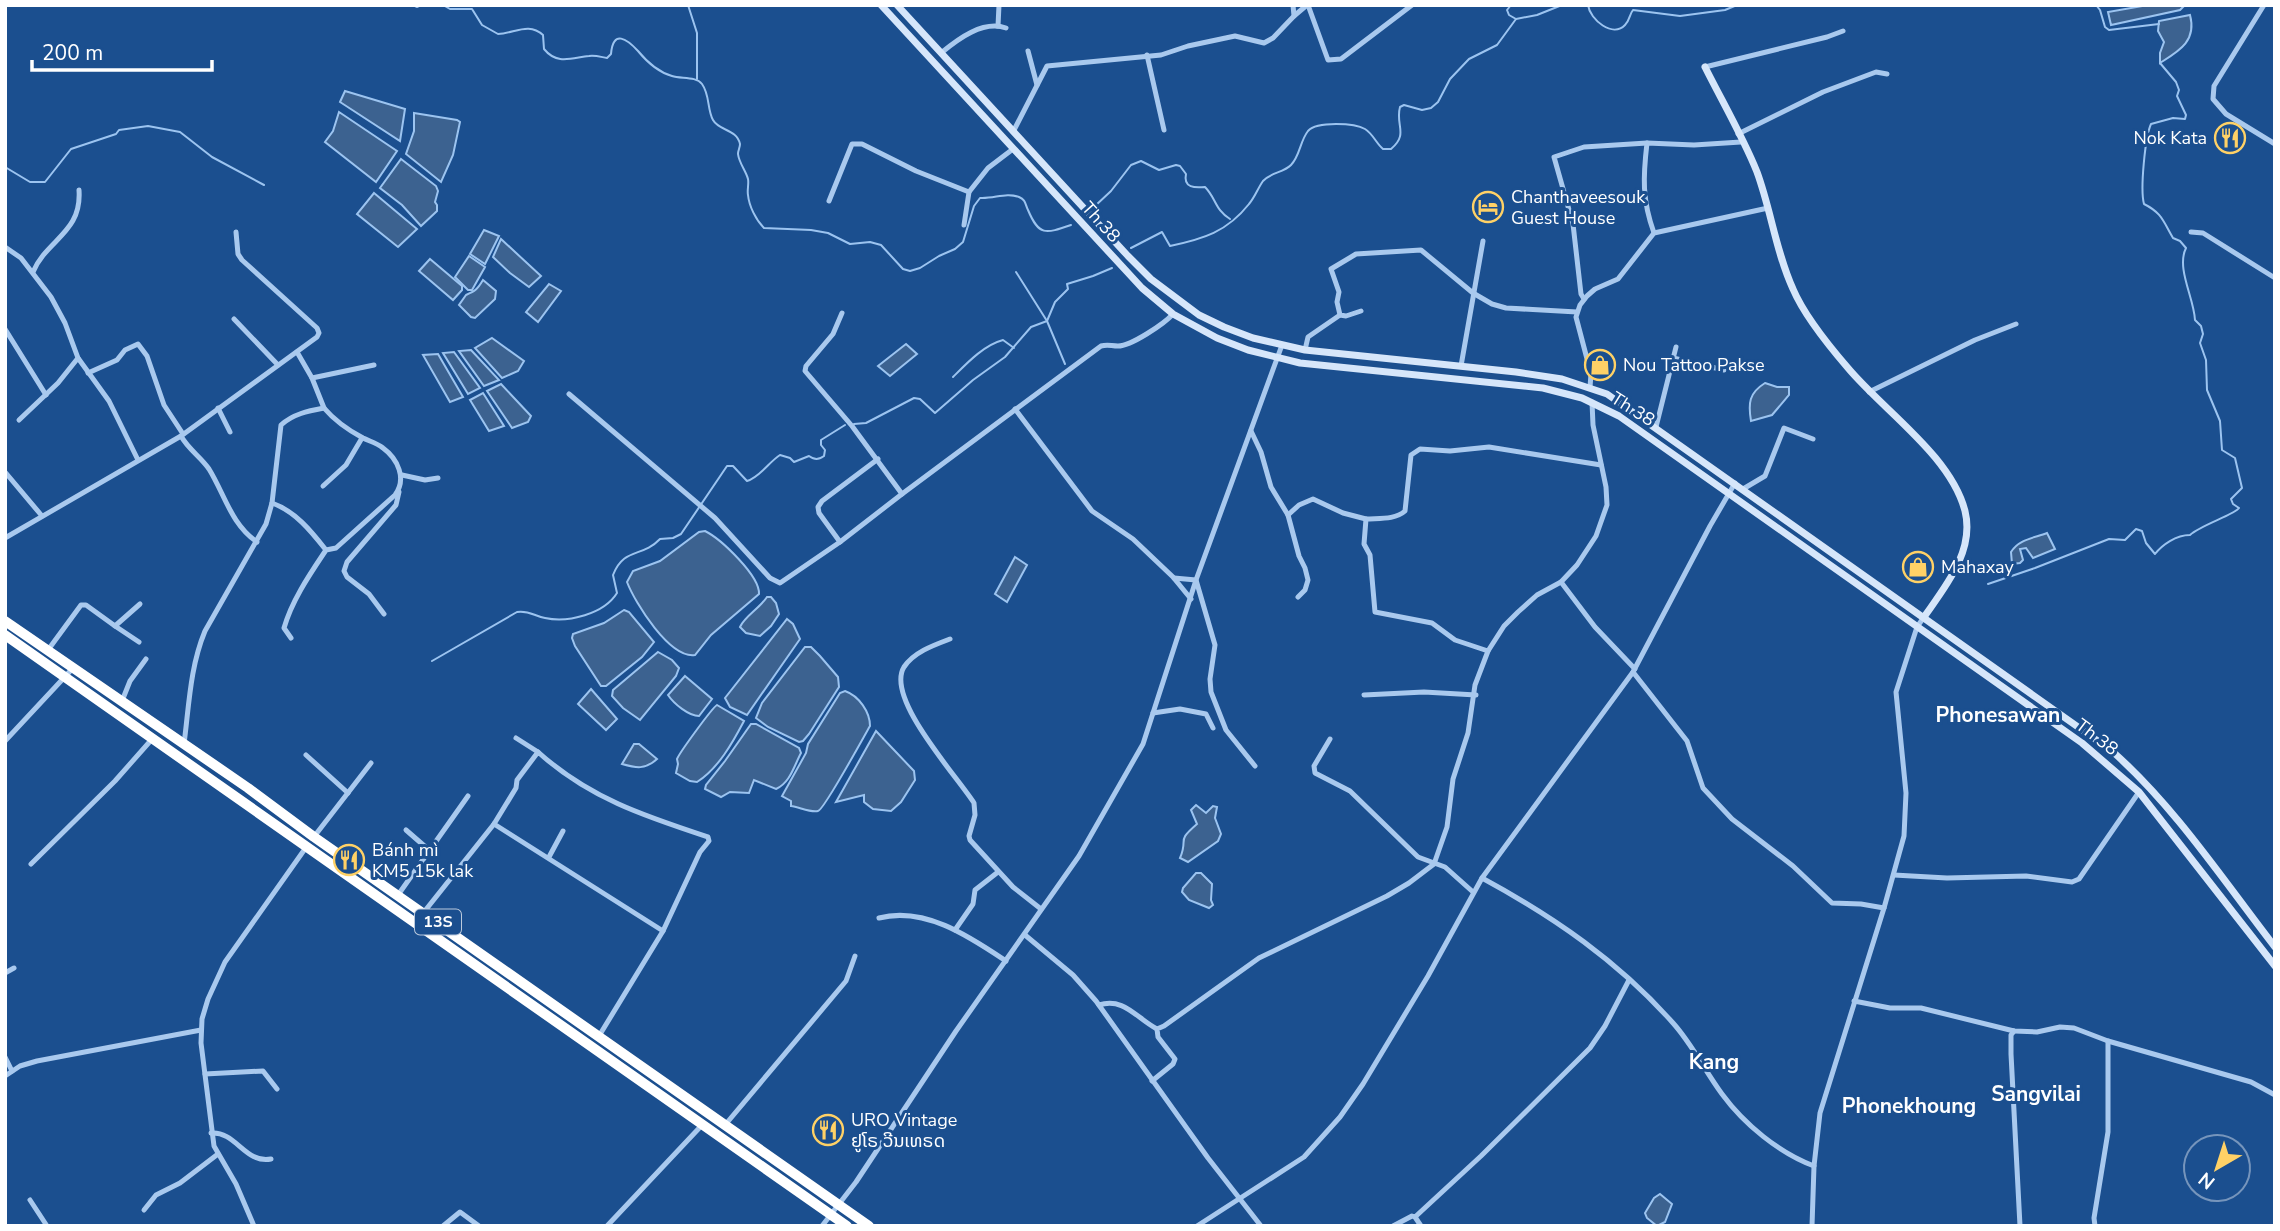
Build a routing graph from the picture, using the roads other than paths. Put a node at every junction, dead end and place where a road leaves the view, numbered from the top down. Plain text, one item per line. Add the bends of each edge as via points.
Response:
1 (881, 5) edge
2 (897, 5) edge
3 (999, 5) edge
4 (1293, 5) edge
5 (1307, 5) edge
6 (1412, 5) edge
7 (2264, 5) edge
8 (1294, 16) junction
9 (998, 26) junction
10 (1006, 28) dead end
11 (1843, 31) dead end
12 (1028, 51) dead end
13 (940, 53) junction
14 (1147, 55) junction
15 (1705, 67) joint
16 (1887, 74) dead end
17 (1037, 87) junction
18 (1164, 130) dead end
19 (1013, 132) junction
20 (1740, 138) junction
21 (1647, 143) junction
22 (2275, 144) edge
23 (1013, 149) junction
24 (1051, 174) junction
25 (1041, 180) junction
26 (79, 190) dead end
27 (969, 192) junction
28 (829, 201) dead end
29 (1769, 208) junction
30 (964, 225) dead end
31 (236, 232) dead end
32 (2191, 232) dead end
33 (1654, 233) junction
34 (1483, 241) dead end
35 (5, 247) edge
36 (33, 272) junction
37 (2275, 278) edge
38 (1473, 293) junction
39 (1584, 299) junction
40 (1361, 311) dead end
41 (1577, 312) junction
42 (842, 313) dead end
43 (1173, 314) junction
44 (1340, 315) junction
45 (234, 319) dead end
46 (2016, 324) dead end
47 (5, 328) edge
48 (1282, 345) junction
49 (1676, 347) dead end
50 (1305, 350) junction
51 (297, 352) junction
52 (78, 358) junction
53 (1278, 358) junction
54 (1673, 358) junction
55 (278, 365) junction
56 (374, 365) dead end
57 (1461, 366) junction
58 (1724, 370) dead end
59 (88, 373) junction
60 (312, 378) junction
61 (1562, 379) junction
62 (1590, 387) junction
63 (1560, 392) junction
64 (1869, 392) junction
65 (569, 394) dead end
66 (46, 395) junction
67 (1592, 402) junction
68 (218, 408) junction
69 (324, 408) junction
70 (1015, 409) junction
71 (19, 420) dead end
72 (1656, 427) junction
73 (1251, 431) junction
74 (230, 432) dead end
75 (182, 435) junction
76 (362, 438) junction
77 (1813, 439) dead end
78 (878, 459) junction
79 (138, 460) junction
80 (1601, 465) junction
81 (5, 472) edge
82 (402, 475) junction
83 (438, 478) dead end
84 (1735, 483) junction
85 (323, 486) dead end
86 (400, 488) junction
87 (1743, 489) junction
88 (1730, 493) junction
89 (902, 494) junction
90 (272, 503) junction
91 (1288, 515) junction
92 (42, 516) junction
93 (1366, 519) junction
94 (5, 538) edge
95 (257, 542) junction
96 (841, 542) junction
97 (326, 550) junction
98 (1173, 578) junction
99 (1196, 580) junction
100 (1561, 582) junction
101 (1298, 597) dead end
102 (1191, 599) junction
103 (141, 604) dead end
104 (384, 614) dead end
105 (1924, 617) junction
106 (5, 621) edge
107 (115, 626) junction
108 (1917, 627) junction
109 (5, 635) edge
110 (291, 638) dead end
111 (950, 639) dead end
112 (139, 642) dead end
113 (47, 650) junction
114 (1488, 651) junction
115 (146, 659) dead end
116 (74, 667) junction
117 (1634, 671) junction
118 (66, 676) junction
119 (1364, 695) dead end
120 (1476, 695) junction
121 (122, 701) junction
122 (1153, 713) junction
123 (1213, 728) dead end
124 (153, 738) junction
125 (516, 738) dead end
126 (1330, 739) dead end
127 (5, 741) edge
128 (184, 744) junction
129 (538, 752) junction
130 (306, 755) dead end
131 (371, 763) dead end
132 (1255, 766) dead end
133 (2135, 771) junction
134 (2127, 779) junction
135 (2139, 792) junction
136 (348, 793) junction
137 (468, 796) dead end
138 (495, 824) junction
139 (406, 830) dead end
140 (564, 831) dead end
141 (314, 837) junction
142 (306, 846) junction
143 (429, 850) junction
144 (548, 857) junction
145 (31, 864) dead end
146 (1434, 864) junction
147 (998, 872) junction
148 (1894, 875) junction
149 (1482, 878) junction
150 (1473, 892) junction
151 (398, 895) junction
152 (1884, 908) junction
153 (1041, 909) junction
154 (424, 912) junction
155 (879, 918) dead end
156 (955, 930) junction
157 (663, 931) junction
158 (453, 933) junction
159 (1025, 935) junction
160 (447, 944) junction
161 (2275, 947) edge
162 (855, 956) dead end
163 (1006, 961) junction
164 (2275, 966) edge
165 (14, 968) dead end
166 (5, 973) edge
167 (1629, 980) junction
168 (1854, 1001) junction
169 (1099, 1005) junction
170 (1157, 1029) junction
171 (201, 1030) junction
172 (2014, 1031) junction
173 (599, 1036) junction
174 (2108, 1041) junction
175 (5, 1057) edge
176 (12, 1071) junction
177 (205, 1074) junction
178 (5, 1076) edge
179 (1152, 1081) junction
180 (277, 1089) dead end
181 (2275, 1095) edge
182 (710, 1115) junction
183 (703, 1124) junction
184 (725, 1125) junction
185 (211, 1133) junction
186 (218, 1154) junction
187 (271, 1159) dead end
188 (1814, 1166) junction
189 (1240, 1199) junction
190 (30, 1200) dead end
191 (839, 1204) junction
192 (144, 1210) dead end
193 (831, 1214) junction
194 (1415, 1216) junction
195 (47, 1226) edge
196 (254, 1226) edge
197 (443, 1226) edge
198 (479, 1226) edge
199 (607, 1226) edge
200 (822, 1226) edge
201 (847, 1226) edge
202 (869, 1226) edge
203 (1197, 1226) edge
204 (1261, 1226) edge
205 (1393, 1226) edge
206 (1421, 1226) edge
207 (1812, 1226) edge
208 (2020, 1226) edge
209 (2095, 1226) edge

1 - 23 street, Th 38
2 - 13 street, Th 38
3 - 9 street
4 - 8 street
5 - 6 street via 1332,61 1341,59
5 - 8 street
7 - 22 street via 2213,93 2226,114
8 - 14 street via 1264,43 1235,36
9 - 10 street
9 - 13 street via 976,30
11 - 15 street
12 - 17 street
13 - 19 street, Th 38
14 - 17 street via 1047,66
14 - 18 street
15 - 20 street
16 - 20 street via 1876,72 1823,92
17 - 19 street
19 - 24 street, Th 38
20 - 21 street via 1694,145
20 - 29 street
21 - 33 street via 1643,190
21 - 39 street via 1584,147 1554,157 1573,224
23 - 25 street, Th 38
23 - 27 street via 988,168
24 - 25 street
24 - 48 street, Th 38 via 1128,256 1180,303 1224,327
25 - 43 street, Th 38 via 1119,265
26 - 36 street via 76,217
27 - 28 street via 862,144 852,144
27 - 30 street
29 - 33 street
29 - 64 street via 1794,293
31 - 51 street via 242,260 317,328 317,337
32 - 37 street via 2203,233
33 - 39 street via 1618,279
34 - 38 street
35 - 36 street
36 - 52 street via 65,323
38 - 41 street via 1506,308
38 - 44 street via 1421,250 1356,254 1331,270 1339,292
38 - 57 street
39 - 41 street
40 - 44 street
41 - 62 street
42 - 78 street via 833,334 805,371
43 - 53 street, Th 38 via 1216,338
43 - 70 street via 1131,341 1101,346
44 - 50 street via 1308,337
45 - 55 street
46 - 64 street
47 - 66 street
48 - 50 street, Th 38
48 - 53 street
49 - 54 street
50 - 57 street, Th 38
51 - 55 street
51 - 60 street
52 - 59 street
52 - 66 street
53 - 63 street, Th 38
53 - 73 street
54 - 58 street
54 - 72 street
55 - 68 street
56 - 60 street
57 - 61 street, Th 38
59 - 75 street via 138,344
59 - 79 street via 109,401
60 - 69 street
61 - 62 street, Th 38
61 - 63 street
62 - 72 street, Th 38
63 - 67 street, Th 38
64 - 105 street via 1934,458 1949,477 1965,512 1967,528 1960,558
65 - 96 street via 703,508 775,582 786,581
66 - 71 street
67 - 80 street
67 - 88 street, Th 38
68 - 74 street
68 - 75 street
69 - 76 street
69 - 90 street via 298,414 281,425
70 - 89 street
70 - 98 street via 1092,510 1133,539
72 - 84 street, Th 38
73 - 91 street via 1271,487
73 - 99 street
75 - 79 street
75 - 95 street via 210,471 238,526
76 - 82 street via 383,448
76 - 85 street via 346,465
77 - 87 street via 1784,428 1765,476
78 - 89 street
78 - 96 street via 818,507
79 - 92 street
80 - 93 street via 1489,447 1419,449 1411,455 1405,510 1401,515
80 - 100 street via 1607,505 1586,554
81 - 92 street
82 - 83 street
82 - 86 street
84 - 87 street, Th 38
84 - 88 street
86 - 97 street via 336,548
86 - 104 street via 396,505 344,571
87 - 105 street, Th 38
88 - 108 street, Th 38
88 - 117 street
89 - 96 street
90 - 95 street
90 - 97 street via 285,508
91 - 93 street via 1313,499
91 - 101 street via 1308,579
92 - 94 street
93 - 114 street via 1364,544 1370,555 1375,612 1432,623 1455,640
95 - 128 street via 198,648
97 - 110 street via 288,616 284,628
98 - 99 street
98 - 102 street
99 - 102 street
99 - 132 street via 1215,645 1211,692 1226,730
100 - 114 street via 1518,612
100 - 117 street
102 - 122 street
103 - 107 street
105 - 108 street
105 - 133 street, Th 38
106 - 113 highway, 13S
107 - 112 street
107 - 113 street via 81,605
108 - 134 street, Th 38
108 - 148 street via 1896,692 1906,813
109 - 118 highway, 13S
111 - 147 street via 911,659 903,669 900,689 912,717 974,803 969,836
113 - 116 highway, 13S
114 - 120 street via 1475,685
115 - 121 street
116 - 118 street
116 - 121 highway, 13S
117 - 149 street
117 - 152 street via 1687,741 1703,788 1732,819 1832,903
118 - 124 highway, 13S
118 - 127 street
119 - 120 street
120 - 146 street via 1453,779 1447,827
121 - 128 highway, 13S
122 - 123 street via 1180,709 1206,714
122 - 153 street via 1143,744 1079,856
124 - 142 highway, 13S
124 - 145 street
125 - 129 street
126 - 146 street via 1314,766 1315,773 1350,791 1418,857
128 - 141 highway, 13S
129 - 138 street via 517,779
129 - 157 street via 560,772 607,800 709,839
130 - 136 street
131 - 136 street
133 - 134 street
133 - 161 street, Th 38
134 - 135 street, Th 38
135 - 148 street via 2072,882 2026,876
135 - 164 street, Th 38
136 - 141 street
137 - 143 street
138 - 144 street
138 - 154 street
139 - 143 street
140 - 144 street
141 - 142 street
141 - 151 highway, 13S
142 - 160 highway, 13S
142 - 171 street via 225,962 208,999
143 - 151 street
144 - 157 street
146 - 150 street
146 - 170 street via 1387,896 1259,958
147 - 153 street
147 - 156 street via 975,890 973,904
148 - 152 street
149 - 150 street
149 - 167 street via 1566,927
150 - 189 street via 1428,976 1340,1117 1304,1157
151 - 154 highway, 13S
152 - 168 street
153 - 159 street
154 - 158 highway, 13S
155 - 156 street via 897,915 936,921
156 - 163 street
157 - 173 street
158 - 160 highway
158 - 173 highway, 13S
159 - 163 street
159 - 169 street via 1073,975
160 - 183 highway, 13S
162 - 184 street via 845,981
163 - 191 street
165 - 166 street
167 - 188 street via 1675,1024 1741,1115 1793,1157
167 - 194 street via 1590,1048
168 - 172 street via 1921,1008
168 - 188 street via 1823,1102
169 - 170 street via 1126,1006
169 - 179 street
170 - 179 street via 1175,1059
171 - 176 street via 37,1060
171 - 177 street
172 - 174 street via 2074,1028
172 - 208 street via 2011,1054
173 - 182 highway, 13S
174 - 181 street via 2251,1082
174 - 209 street via 2108,1132
175 - 176 street
176 - 178 street
177 - 180 street via 263,1070
177 - 185 street
179 - 189 street
182 - 183 street
182 - 184 highway, 13S
183 - 193 highway, 13S
183 - 199 street
184 - 191 highway, 13S
185 - 186 street
185 - 187 street via 226,1134 254,1158
186 - 192 street via 156,1195
186 - 196 street
188 - 207 street
189 - 203 street
189 - 204 street
190 - 195 street
191 - 193 street
191 - 202 highway, 13S
193 - 200 street
193 - 201 highway, 13S
194 - 205 street
194 - 206 street
197 - 198 street via 460,1212

